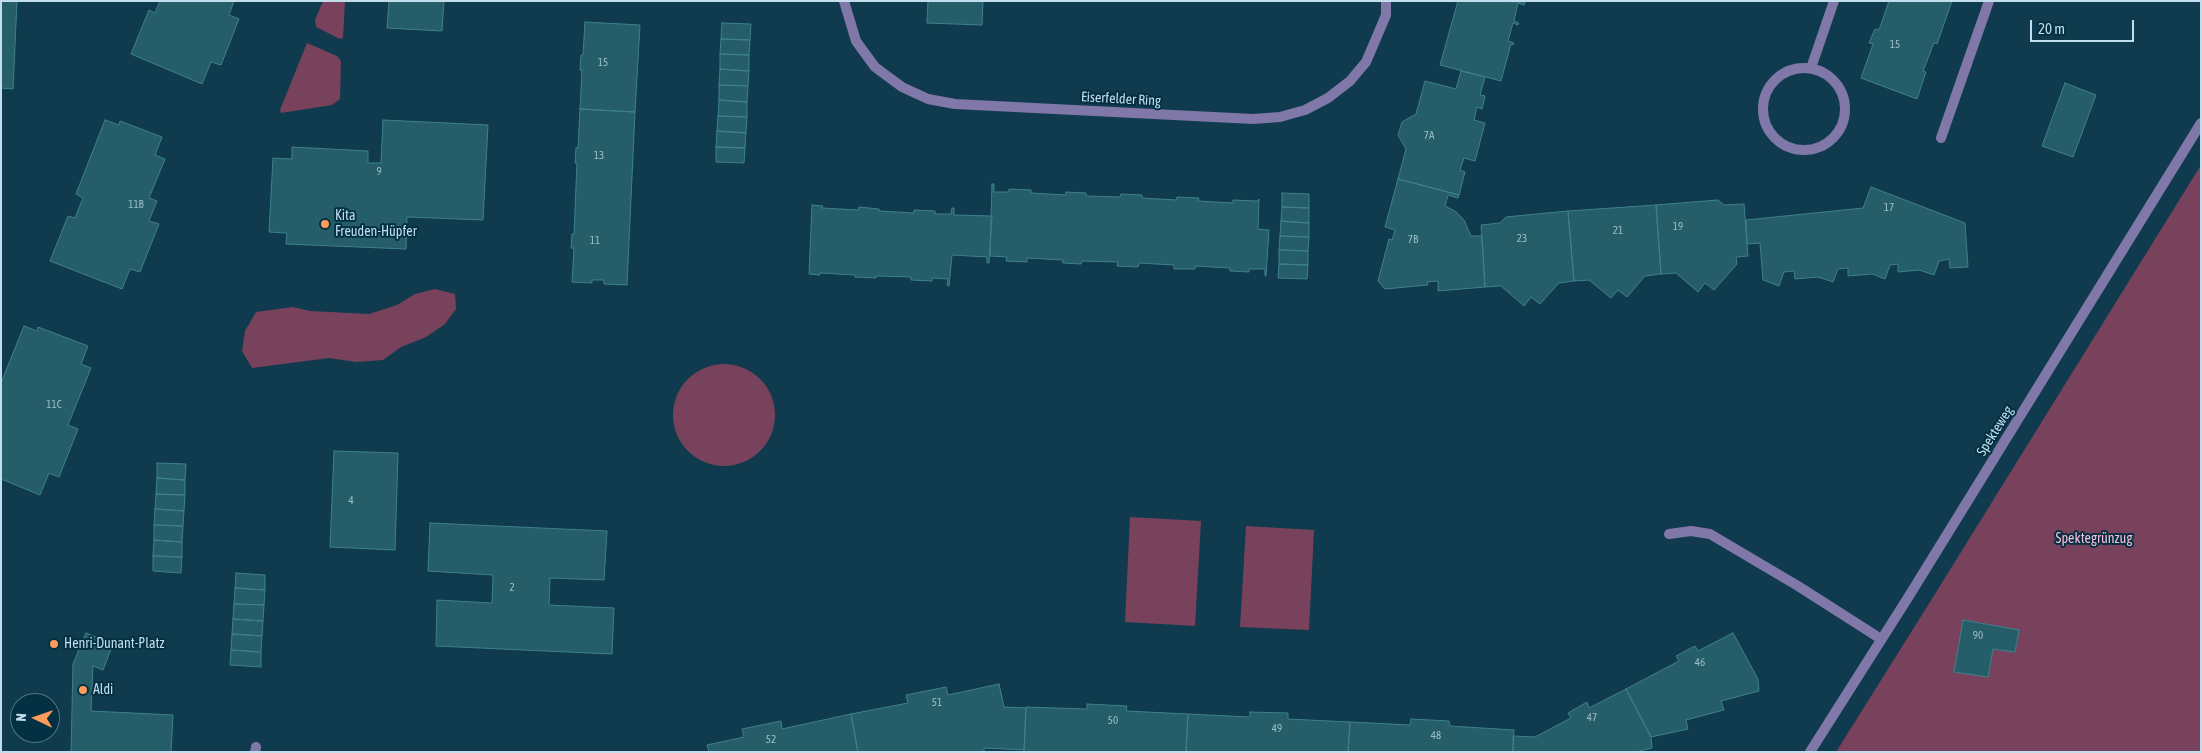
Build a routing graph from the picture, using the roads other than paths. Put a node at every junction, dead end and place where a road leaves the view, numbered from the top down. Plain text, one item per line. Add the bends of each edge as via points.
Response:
1 (844, 1) edge
2 (1386, 1) edge
3 (1834, 1) edge
4 (1989, 1) edge
5 (1811, 68) junction
6 (2201, 124) edge
7 (1941, 138) dead end
8 (1669, 534) dead end
9 (1881, 640) junction
10 (1810, 752) edge

1 - 2 street, Eiserfelder Ring via 856,41 875,67 902,88 928,99 955,104 1253,119 1280,117 1305,110 1350,81 1366,62 1376,41 1386,15
3 - 5 street
4 - 7 street
5 - 5 street via 1785,72 1771,85 1764,103 1767,128 1786,146 1798,150 1811,149 1828,141 1841,127 1845,114 1841,90 1823,72
6 - 9 street, Spekteweg
8 - 9 street via 1691,531 1710,534
9 - 10 street, Spekteweg

